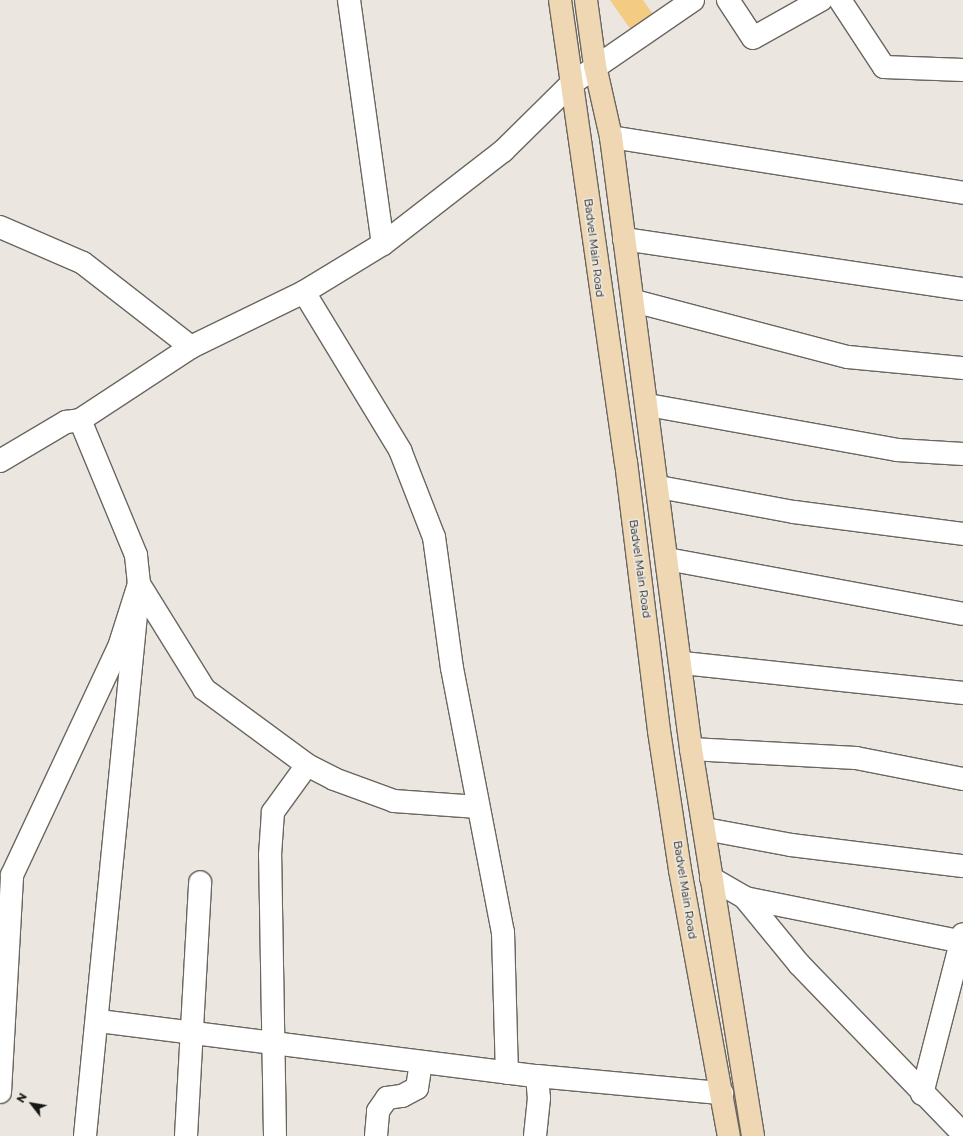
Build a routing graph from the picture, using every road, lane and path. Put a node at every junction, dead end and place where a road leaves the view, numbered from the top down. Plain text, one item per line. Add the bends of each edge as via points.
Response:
1 (349, 0) edge
2 (560, 0) edge
3 (586, 0) edge
4 (693, 0) edge
5 (728, 0) edge
6 (821, 0) edge
7 (840, 0) edge
8 (595, 66) junction
9 (963, 70) edge
10 (571, 84) junction
11 (611, 137) junction
12 (963, 193) edge
13 (0, 227) edge
14 (624, 239) junction
15 (383, 244) junction
16 (963, 289) edge
17 (304, 292) junction
18 (634, 301) junction
19 (191, 347) junction
20 (963, 368) edge
21 (648, 405) junction
22 (80, 420) junction
23 (963, 454) edge
24 (0, 461) edge
25 (659, 488) junction
26 (963, 534) edge
27 (667, 559) junction
28 (139, 584) junction
29 (963, 614) edge
30 (683, 663) junction
31 (963, 693) edge
32 (691, 749) junction
33 (307, 765) junction
34 (963, 779) edge
35 (478, 807) junction
36 (705, 829) junction
37 (963, 866) edge
38 (6, 875) edge
39 (711, 878) junction
40 (200, 882) dead end
41 (745, 898) junction
42 (962, 939) edge
43 (99, 1021) junction
44 (190, 1033) junction
45 (276, 1043) junction
46 (421, 1062) junction
47 (507, 1073) junction
48 (537, 1076) junction
49 (0, 1092) edge
50 (722, 1093) junction
51 (922, 1094) junction
52 (963, 1134) edge
53 (85, 1136) edge
54 (186, 1136) edge
55 (275, 1136) edge
56 (376, 1136) edge
57 (535, 1136) edge
58 (729, 1136) edge
59 (753, 1136) edge

1 - 15 street
2 - 10 main road, Badvel Main Road
3 - 8 main road
4 - 8 street
5 - 6 street via 753,38
7 - 9 street via 884,67
8 - 10 street
8 - 11 main road
10 - 15 street via 503,151
10 - 50 main road, Badvel Main Road via 625,455 659,730 680,870
11 - 12 street
11 - 14 main road
13 - 19 street via 83,263
14 - 16 street
14 - 18 main road
15 - 17 street
17 - 19 street
17 - 35 street via 400,450 434,537 452,668
18 - 20 street via 848,357
18 - 21 main road
19 - 22 street
21 - 23 street via 897,450
21 - 25 main road
22 - 24 street via 66,422
22 - 28 street via 136,555
25 - 26 street via 794,512
25 - 27 main road
27 - 29 street
27 - 30 main road
28 - 33 street via 204,689
28 - 38 street via 119,647
28 - 43 street
30 - 31 street
30 - 32 main road
32 - 34 street via 856,758
32 - 36 main road
33 - 35 street via 334,780 394,801
33 - 45 street via 273,812 270,855
35 - 47 street via 503,932
36 - 37 street via 791,845
36 - 39 main road
38 - 49 street
39 - 41 street
39 - 59 main road
40 - 44 street
41 - 42 street
41 - 51 street via 799,964
42 - 51 street
43 - 44 street
43 - 53 street
44 - 45 street
44 - 54 street
45 - 46 street
45 - 55 street
46 - 47 street
46 - 56 street via 417,1088 402,1096 387,1098 378,1112
47 - 48 street
48 - 50 street
48 - 57 street via 540,1098
50 - 58 main road, Badvel Main Road
51 - 52 street

